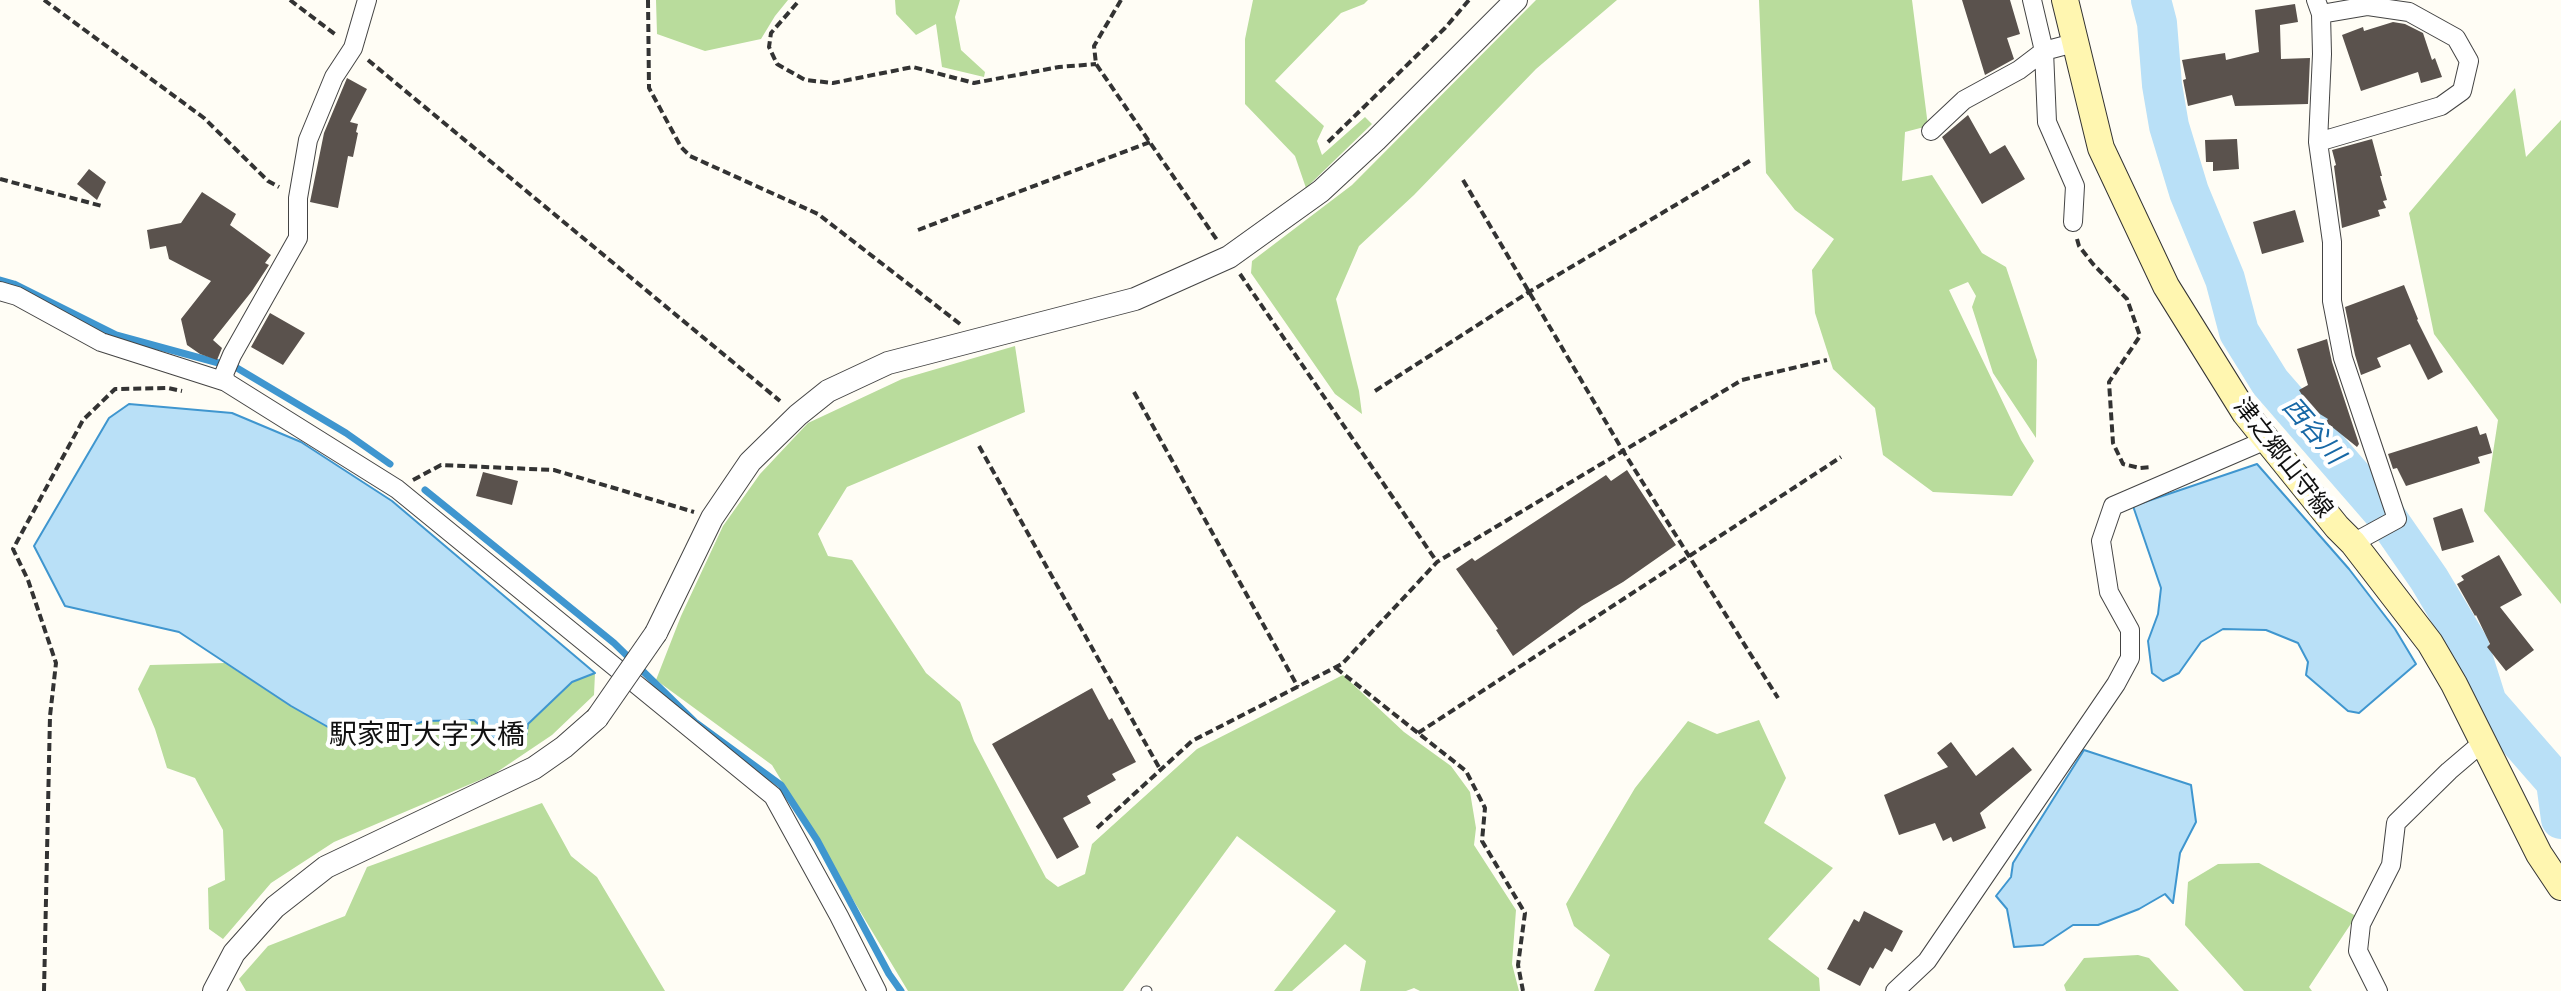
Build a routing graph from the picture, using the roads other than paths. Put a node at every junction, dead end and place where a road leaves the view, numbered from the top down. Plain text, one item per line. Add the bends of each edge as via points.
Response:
1 (367, 0) edge
2 (1516, 0) edge
3 (2032, 0) edge
4 (2065, 0) edge
5 (2318, 7) edge
6 (2074, 43) junction
7 (2044, 51) junction
8 (1931, 131) dead end
9 (2318, 142) junction
10 (2073, 222) road end
11 (0, 291) edge
12 (225, 378) junction
13 (2266, 440) junction
14 (2353, 543) junction
15 (2483, 742) junction
16 (2561, 887) edge
17 (214, 991) edge
18 (877, 991) edge
19 (1895, 991) edge
20 (2378, 991) edge

1 - 12 street via 353,48 334,77 308,140 298,198 298,238 232,355
2 - 17 street, bridge via 1321,191 1229,257 1135,299 888,363 828,391 750,462 712,518 656,633 597,718 534,768 326,867 275,907 234,953
3 - 7 street
4 - 6 main road, 津之郷山守線
5 - 9 street
5 - 9 street via 2409,12 2456,38 2469,61 2462,91 2441,106
6 - 7 street
6 - 13 main road, 津之郷山守線 via 2101,148 2166,286
7 - 8 street via 1964,100
7 - 10 street via 2047,122 2075,186
9 - 14 street via 2332,242 2332,301 2343,358 2397,519
11 - 12 street via 101,342
12 - 18 street via 397,489 773,796
13 - 14 main road, 津之郷山守線
13 - 19 street via 2113,506 2101,541 2109,592 2130,630 2130,658 1927,961
14 - 15 main road, 津之郷山守線 via 2430,643
15 - 16 main road, 津之郷山守線
15 - 20 street via 2396,823 2391,865 2361,924 2358,951

